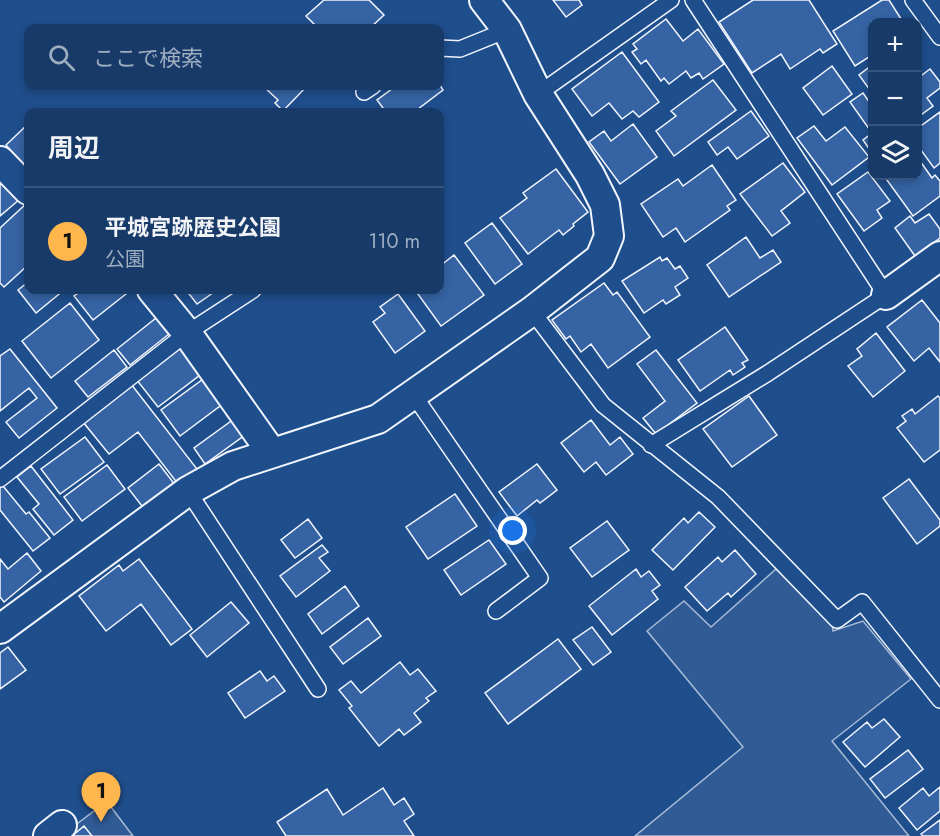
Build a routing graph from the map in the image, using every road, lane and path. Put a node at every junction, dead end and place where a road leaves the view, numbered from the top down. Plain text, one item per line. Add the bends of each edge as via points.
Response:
1 (484, 0) edge
2 (670, 0) edge
3 (693, 0) edge
4 (913, 0) edge
5 (507, 30) junction
6 (940, 37) edge
7 (444, 48) edge
8 (538, 94) junction
9 (0, 161) edge
10 (24, 186) edge
11 (940, 256) edge
12 (155, 294) edge
13 (247, 294) edge
14 (886, 295) junction
15 (532, 311) junction
16 (188, 333) junction
17 (413, 394) junction
18 (651, 445) junction
19 (272, 453) junction
20 (0, 479) edge
21 (188, 491) junction
22 (496, 611) dead end
23 (0, 629) edge
24 (318, 689) dead end
25 (940, 700) edge

1 - 5 street
2 - 8 lane
3 - 14 lane
4 - 6 lane
5 - 7 lane via 460,49
5 - 8 street
8 - 15 street via 590,175 605,205 609,236 600,258
9 - 10 street
11 - 14 street
12 - 16 street
13 - 16 lane
14 - 18 lane via 768,374
15 - 17 street
15 - 18 lane via 603,405
16 - 19 street
16 - 20 lane
17 - 19 street via 378,419
17 - 22 lane via 540,578
18 - 25 lane via 718,497 837,620 862,602
19 - 21 street via 233,466
21 - 23 street
21 - 24 lane

